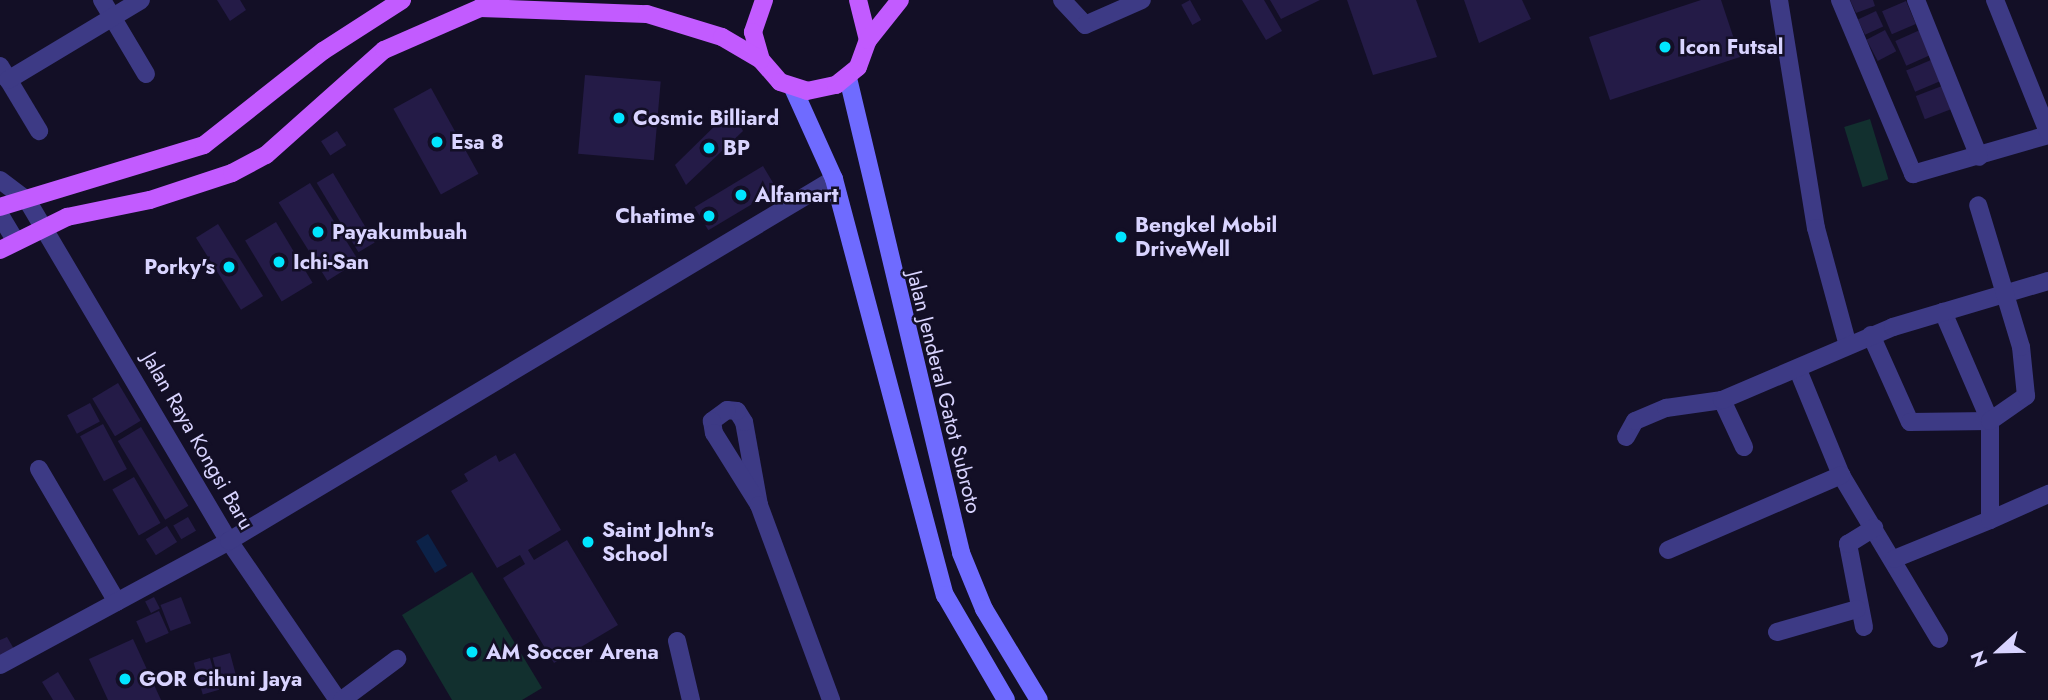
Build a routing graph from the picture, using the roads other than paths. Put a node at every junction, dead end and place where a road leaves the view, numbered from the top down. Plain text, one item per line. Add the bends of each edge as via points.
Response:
1 (102, 0) edge
2 (141, 0) edge
3 (402, 0) edge
4 (764, 0) edge
5 (858, 0) edge
6 (901, 0) edge
7 (1062, 0) edge
8 (1142, 0) edge
9 (1779, 0) edge
10 (1840, 0) edge
11 (1916, 0) edge
12 (1995, 0) edge
13 (112, 17) junction
14 (868, 40) junction
15 (761, 60) junction
16 (4, 73) edge
17 (146, 74) dead end
18 (848, 78) junction
19 (793, 88) junction
20 (39, 131) dead end
21 (2048, 134) edge
22 (1979, 157) junction
23 (0, 180) edge
24 (834, 180) junction
25 (27, 200) junction
26 (1978, 205) dead end
27 (0, 207) edge
28 (0, 215) edge
29 (43, 228) junction
30 (8, 246) edge
31 (2048, 281) edge
32 (2003, 295) junction
33 (1944, 312) junction
34 (1871, 335) junction
35 (1848, 346) junction
36 (1798, 370) junction
37 (915, 377) junction
38 (884, 385) junction
39 (1722, 400) junction
40 (1990, 421) junction
41 (1626, 437) dead end
42 (1744, 447) dead end
43 (38, 469) dead end
44 (1840, 475) junction
45 (2048, 494) edge
46 (759, 505) junction
47 (1990, 520) junction
48 (1874, 528) junction
49 (229, 541) junction
50 (1668, 550) dead end
51 (1894, 559) junction
52 (117, 602) junction
53 (1857, 609) junction
54 (1864, 628) dead end
55 (1777, 632) dead end
56 (1939, 639) dead end
57 (677, 641) dead end
58 (397, 659) dead end
59 (0, 665) edge
60 (340, 700) edge
61 (690, 700) edge
62 (831, 700) edge
63 (1006, 700) edge
64 (1039, 700) edge

1 - 13 street
2 - 13 street
3 - 25 main road via 323,51 204,145
4 - 15 main road via 753,32
5 - 14 main road
6 - 14 main road
7 - 8 street via 1086,25
9 - 35 street via 1816,228
10 - 22 street via 1907,169 1919,176
11 - 22 street
12 - 21 street
13 - 16 street
13 - 17 street
14 - 18 main road
15 - 19 main road
15 - 29 main road via 722,37 647,13 480,8 384,50 266,155 232,173
16 - 20 street
18 - 19 main road via 822,90
18 - 37 street, Jalan Jenderal Gatot Subroto
19 - 24 street
21 - 22 street
23 - 25 street
24 - 38 street
24 - 49 street
25 - 27 main road
25 - 29 street, Jalan Raya Kongsi Baru
26 - 32 street
28 - 30 street
29 - 30 main road
29 - 49 street, Jalan Raya Kongsi Baru
31 - 32 street
32 - 33 street
32 - 40 street via 2021,347 2026,396
33 - 34 street
33 - 40 street
34 - 35 street
34 - 40 street via 1910,422
35 - 36 street
36 - 39 street
36 - 44 street
37 - 38 street
37 - 64 street, Jalan Jenderal Gatot Subroto via 961,553 984,609
38 - 63 street via 945,595
39 - 41 street via 1666,408 1635,421
39 - 42 street
40 - 47 street
43 - 52 street
44 - 48 street
44 - 50 street
45 - 47 street
46 - 46 street via 744,422 737,411 727,410 712,421 714,433
46 - 62 street
47 - 51 street
48 - 51 street
48 - 53 street via 1849,541
49 - 52 street
49 - 60 street, Jalan Raya Kongsi Baru
51 - 56 street
52 - 59 street
53 - 54 street
53 - 55 street
57 - 61 street
58 - 60 street

